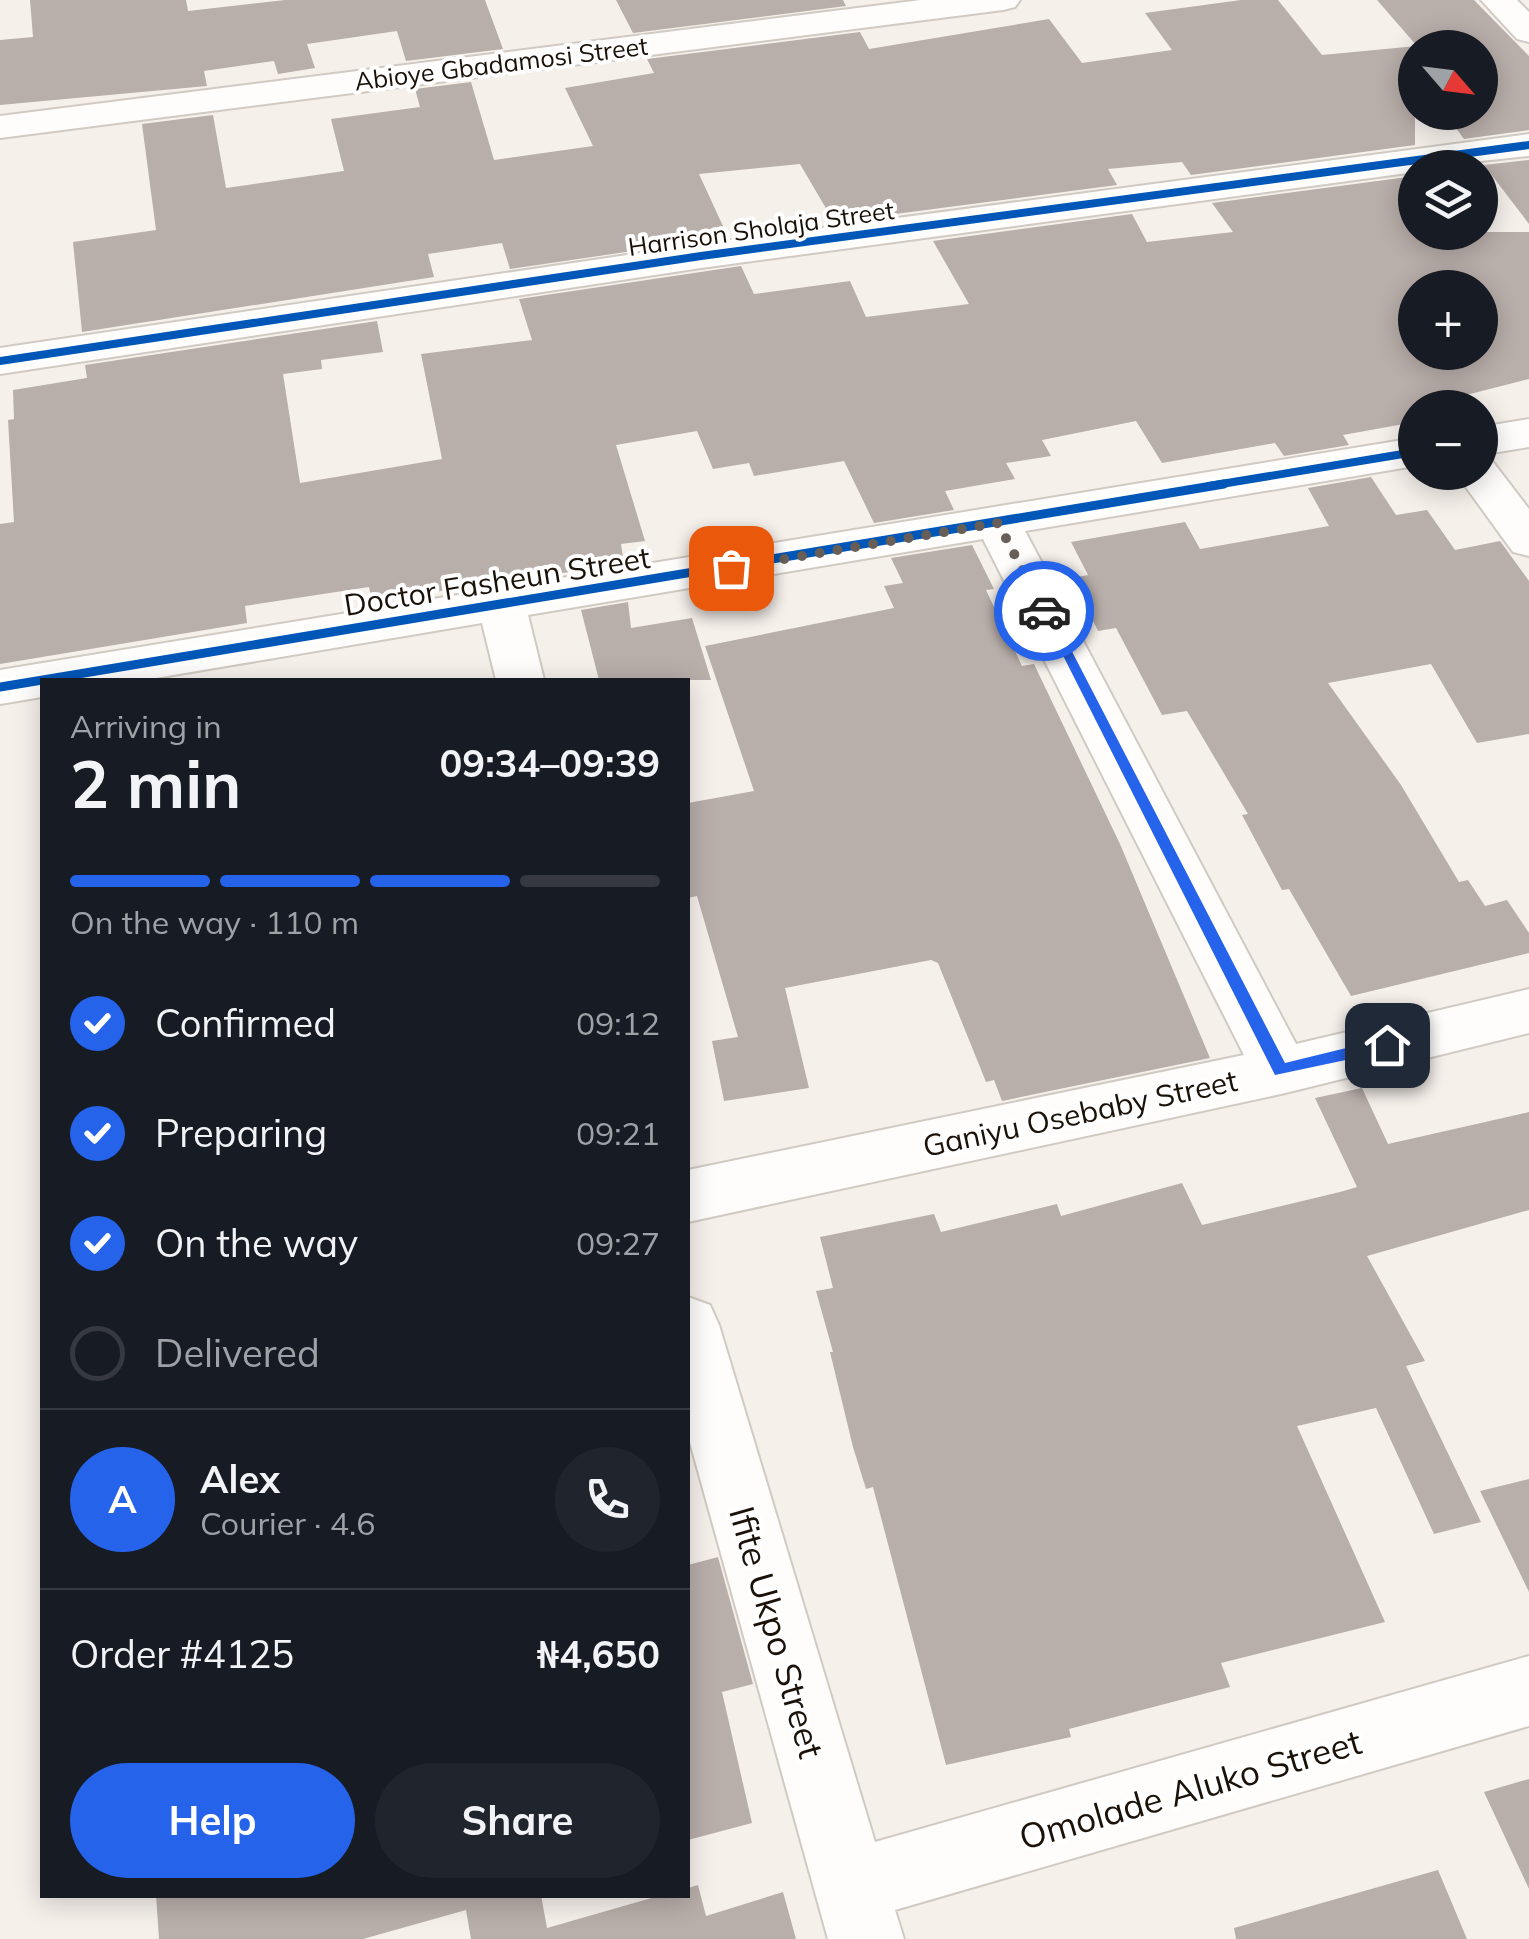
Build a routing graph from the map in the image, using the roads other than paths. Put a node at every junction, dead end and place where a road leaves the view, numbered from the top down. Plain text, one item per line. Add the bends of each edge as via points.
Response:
1 (1003, 0) edge
2 (1498, 0) edge
3 (1529, 32) edge
4 (0, 128) edge
5 (1529, 144) edge
6 (0, 360) edge
7 (1529, 433) edge
8 (1498, 438) edge
9 (1398, 455) edge
10 (1491, 490) edge
11 (998, 523) junction
12 (1529, 541) edge
13 (502, 606) junction
14 (50, 678) edge
15 (520, 678) edge
16 (40, 680) edge
17 (0, 686) edge
18 (1529, 1011) edge
19 (1281, 1070) junction
20 (690, 1196) edge
21 (690, 1332) edge
22 (1529, 1692) edge
23 (858, 1912) edge

1 - 4 street, Abioye Gbadamosi Street
2 - 3 street
5 - 6 street, Harrison Sholaja Street
7 - 8 street
9 - 11 street, Doctor Fasheun Street
10 - 12 street
11 - 13 street, Doctor Fasheun Street
11 - 19 street
13 - 14 street, Doctor Fasheun Street
13 - 15 street
16 - 17 street, Doctor Fasheun Street
18 - 19 street, Ganiyu Osebaby Street
19 - 20 street, Ganiyu Osebaby Street
21 - 23 street, Ifite Ukpo Street
22 - 23 street, Omolade Aluko Street

